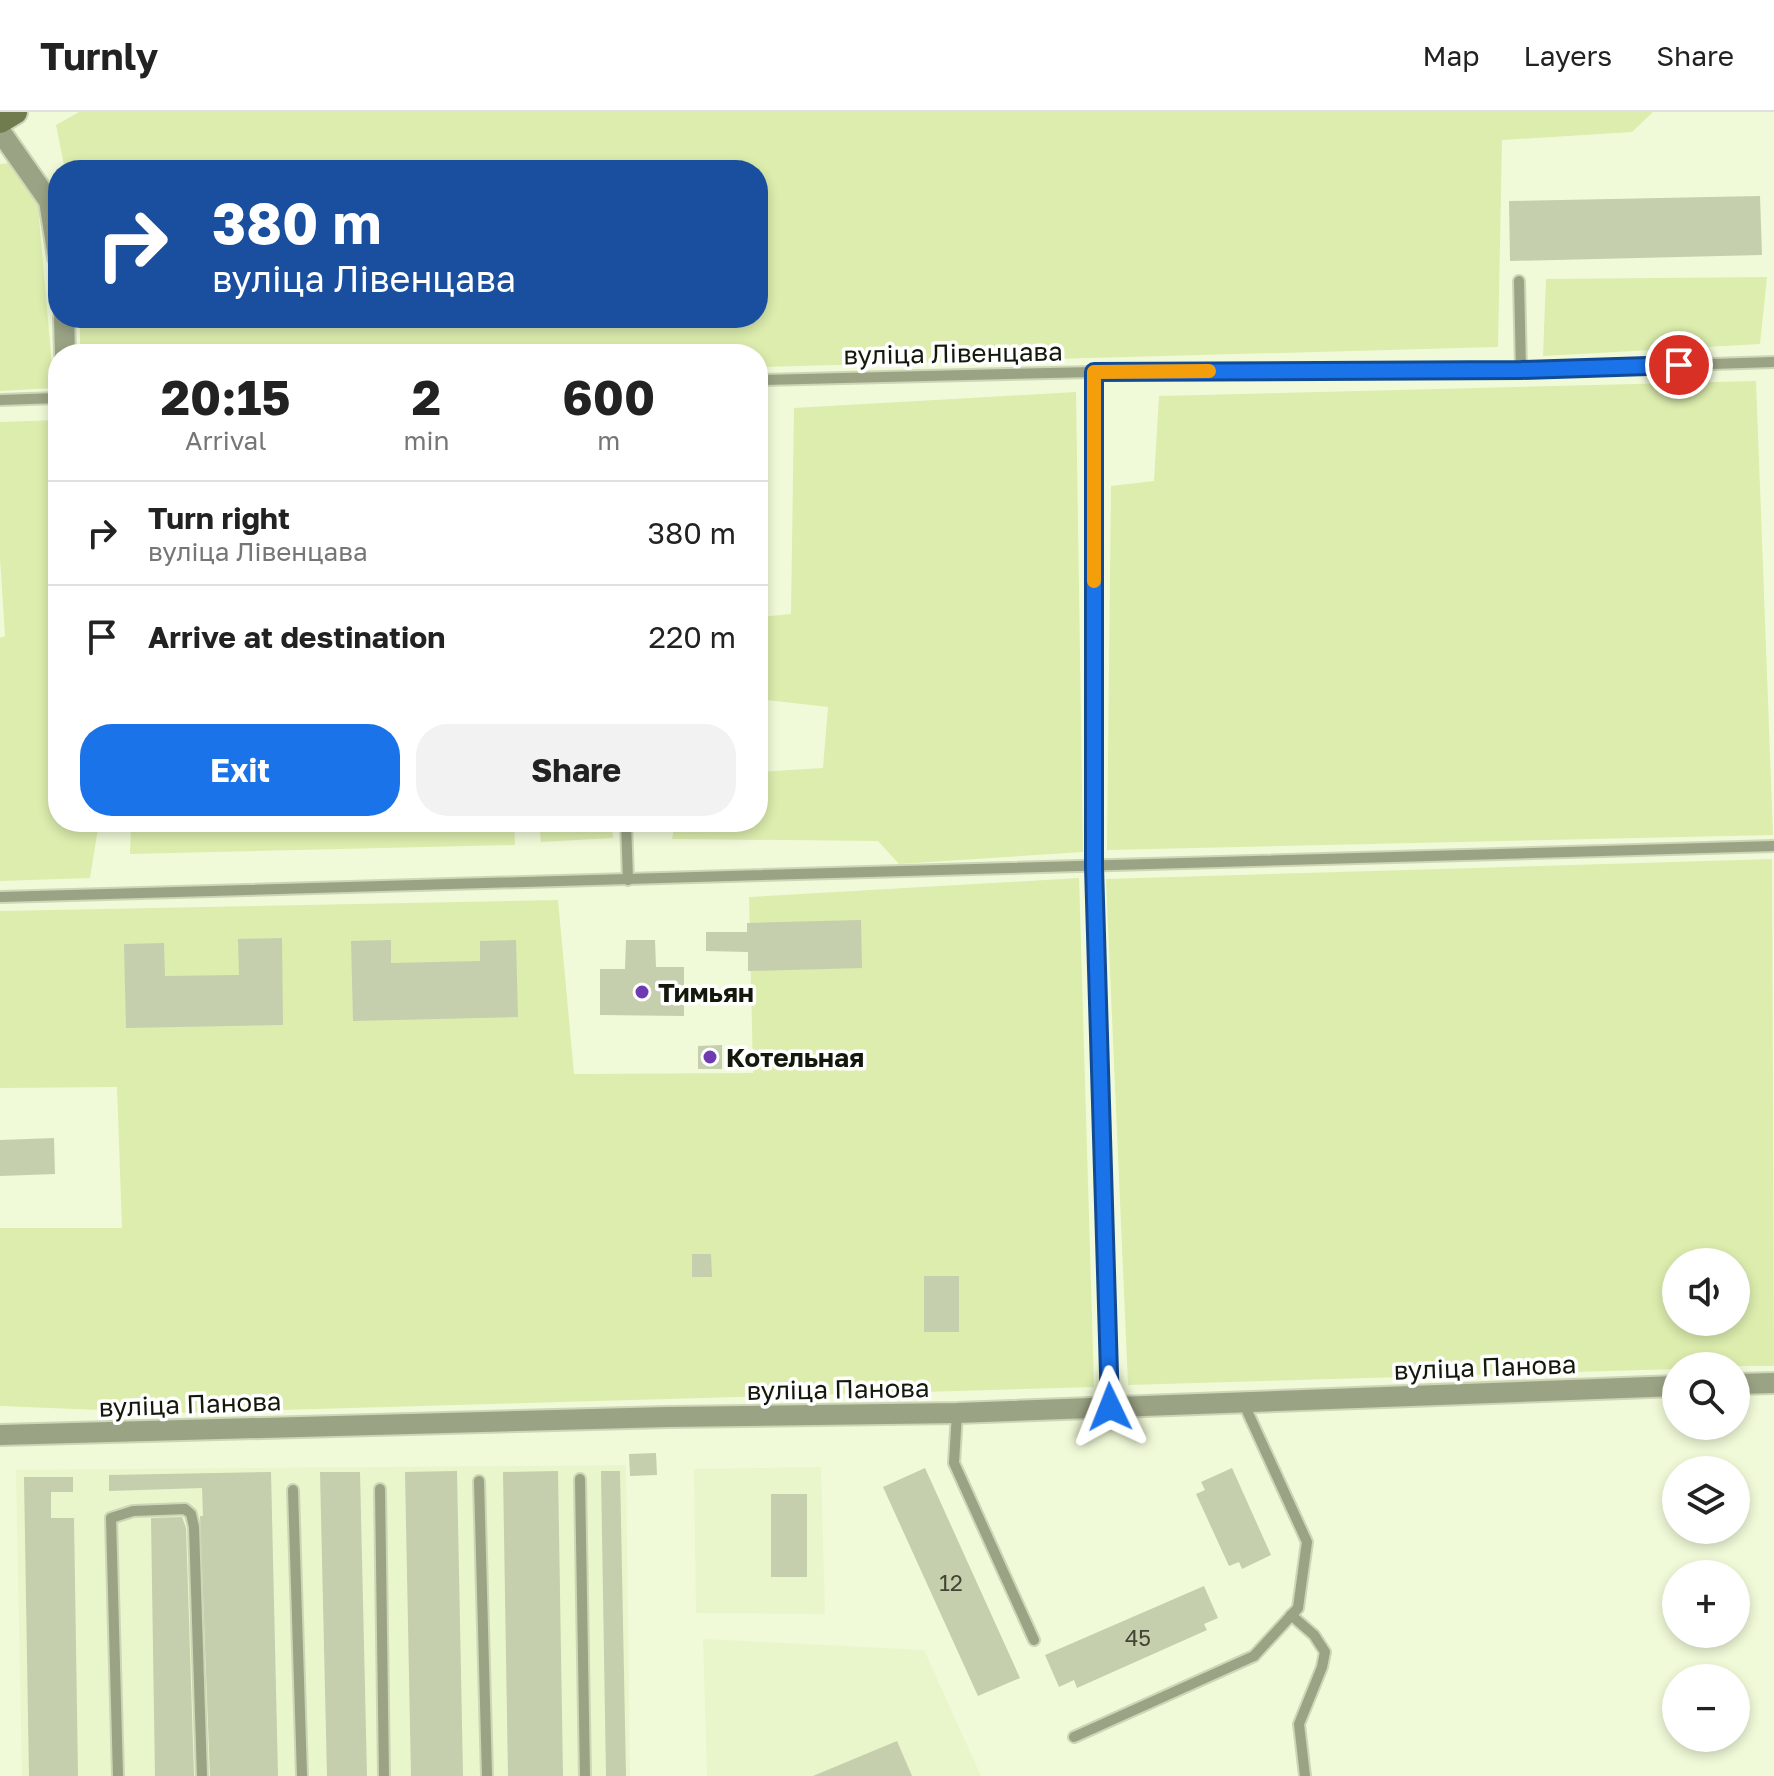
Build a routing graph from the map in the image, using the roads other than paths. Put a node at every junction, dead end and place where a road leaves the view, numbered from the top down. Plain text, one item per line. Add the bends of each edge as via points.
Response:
1 (15, 112) edge
2 (0, 121) edge
3 (0, 131) edge
4 (48, 200) edge
5 (1519, 281) dead end
6 (1774, 362) edge
7 (1521, 370) junction
8 (1094, 372) junction
9 (768, 380) edge
10 (48, 398) edge
11 (0, 400) edge
12 (626, 832) edge
13 (1774, 846) edge
14 (1094, 867) junction
15 (628, 880) junction
16 (0, 897) edge
17 (1774, 1383) edge
18 (1750, 1384) edge
19 (1662, 1387) edge
20 (1243, 1402) junction
21 (1110, 1407) junction
22 (957, 1413) junction
23 (0, 1435) edge
24 (580, 1479) dead end
25 (479, 1481) dead end
26 (380, 1489) dead end
27 (293, 1490) dead end
28 (1291, 1615) junction
29 (1034, 1640) dead end
30 (1074, 1737) dead end
31 (118, 1776) edge
32 (202, 1776) edge
33 (302, 1776) edge
34 (384, 1776) edge
35 (487, 1776) edge
36 (585, 1776) edge
37 (1305, 1776) edge

1 - 2 street
3 - 4 street
5 - 7 lane
6 - 7 lane, вуліца Лівенцава
7 - 8 lane, вуліца Лівенцава
8 - 9 lane, вуліца Лівенцава
8 - 14 lane
10 - 11 lane
12 - 15 lane
13 - 14 lane
14 - 15 lane
14 - 21 lane
15 - 16 lane
17 - 18 street
19 - 20 street, вуліца Панова
20 - 21 street, вуліца Панова
20 - 28 lane via 1307,1542 1298,1608
21 - 22 street, вуліца Панова
22 - 23 street, вуліца Панова
22 - 29 lane via 954,1463
24 - 36 lane
25 - 35 lane
26 - 34 lane
27 - 33 lane
28 - 30 lane via 1254,1656
28 - 37 lane via 1325,1652 1299,1724
31 - 32 lane via 111,1518 133,1511 185,1509 194,1527

